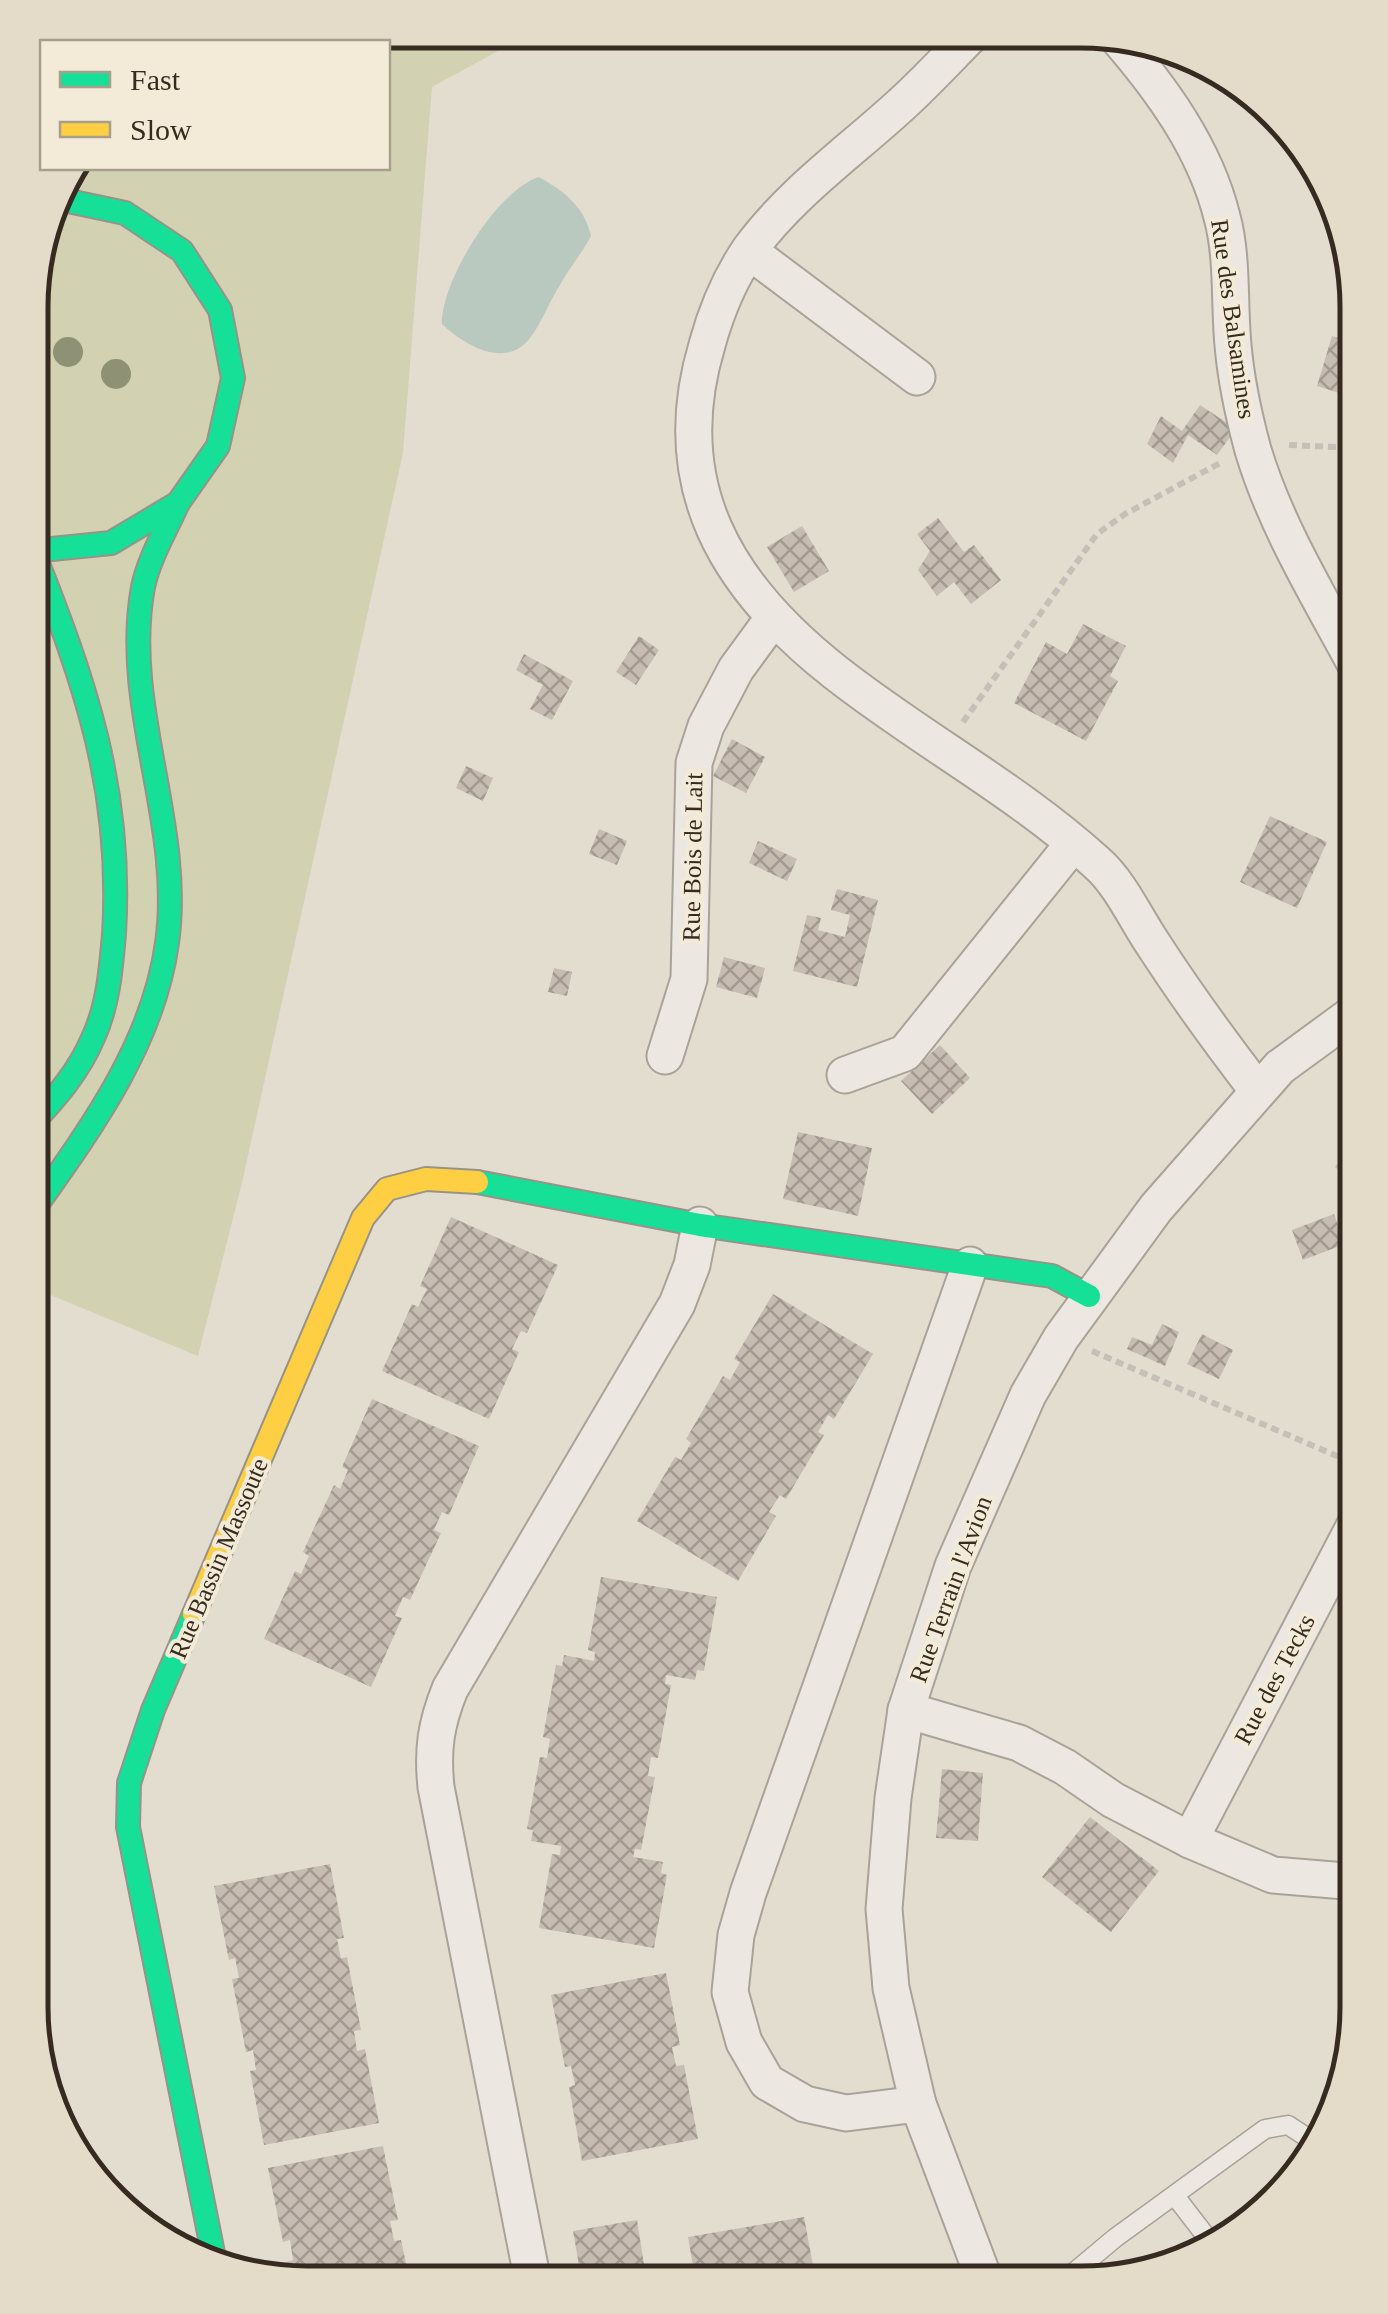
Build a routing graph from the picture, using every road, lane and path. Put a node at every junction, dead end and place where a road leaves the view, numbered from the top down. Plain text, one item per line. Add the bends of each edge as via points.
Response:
1 (958, 48) edge
2 (1130, 53) edge
3 (70, 201) edge
4 (749, 251) junction
5 (917, 377) dead end
6 (1340, 447) edge
7 (1253, 449) junction
8 (178, 503) junction
9 (48, 549) edge
10 (48, 591) edge
11 (774, 617) junction
12 (1340, 635) edge
13 (943, 751) junction
14 (1073, 844) junction
15 (1340, 1023) edge
16 (665, 1056) dead end
17 (845, 1075) dead end
18 (1258, 1091) junction
19 (48, 1107) edge
20 (48, 1188) edge
21 (700, 1225) junction
22 (970, 1264) junction
23 (1090, 1296) junction
24 (1061, 1338) junction
25 (1340, 1457) edge
26 (1340, 1553) edge
27 (906, 1710) junction
28 (1190, 1840) junction
29 (1340, 1881) edge
30 (918, 2104) junction
31 (1306, 2137) edge
32 (1175, 2196) junction
33 (1205, 2235) edge
34 (212, 2249) edge
35 (531, 2266) edge
36 (979, 2266) edge
37 (1081, 2266) edge

1 - 4 street via 799,192
2 - 7 street, Rue des Balsamines via 1208,171 1223,220 1233,348
3 - 8 main road via 125,212 182,252 220,310 232,378 222,429 218,446
4 - 5 street
4 - 11 street via 717,310 700,369 696,482 713,532
6 - 7 path
7 - 12 street, Rue des Balsamines
7 - 13 path via 1097,534
8 - 9 main road via 111,543
8 - 20 main road via 145,581 141,610 140,674 169,892 167,944 148,1021 125,1073
10 - 19 main road via 94,723 114,827 116,913 98,1029
11 - 13 street via 834,672
11 - 16 street, Rue Bois de Lait via 736,669 694,763 689,979
13 - 14 street
14 - 17 street via 905,1053
14 - 18 street via 1100,865
15 - 18 street, Rue Terrain l'Avion via 1280,1066
18 - 23 street, Rue Terrain l'Avion
21 - 22 main road, Rue Bassin Massoute
21 - 34 main road, Rue Bassin Massoute via 472,1180 426,1178 387,1190 363,1218 153,1710 129,1782 128,1827
21 - 35 street via 677,1304 450,1689 432,1750
22 - 23 main road, Rue Bassin Massoute via 1052,1276
22 - 30 street via 748,1893 730,1992 744,2042 767,2082 805,2104 846,2113
23 - 24 street, Rue Terrain l'Avion
24 - 25 path
24 - 27 street, Rue Terrain l'Avion via 1028,1394 953,1566
26 - 28 street, Rue des Tecks
27 - 28 street via 1019,1743
27 - 30 street, Rue Terrain l'Avion via 884,1909 892,1988
28 - 29 street via 1273,1876
30 - 36 street, Rue Terrain l'Avion
31 - 32 lane via 1288,2125 1265,2128
32 - 33 lane
32 - 37 lane

